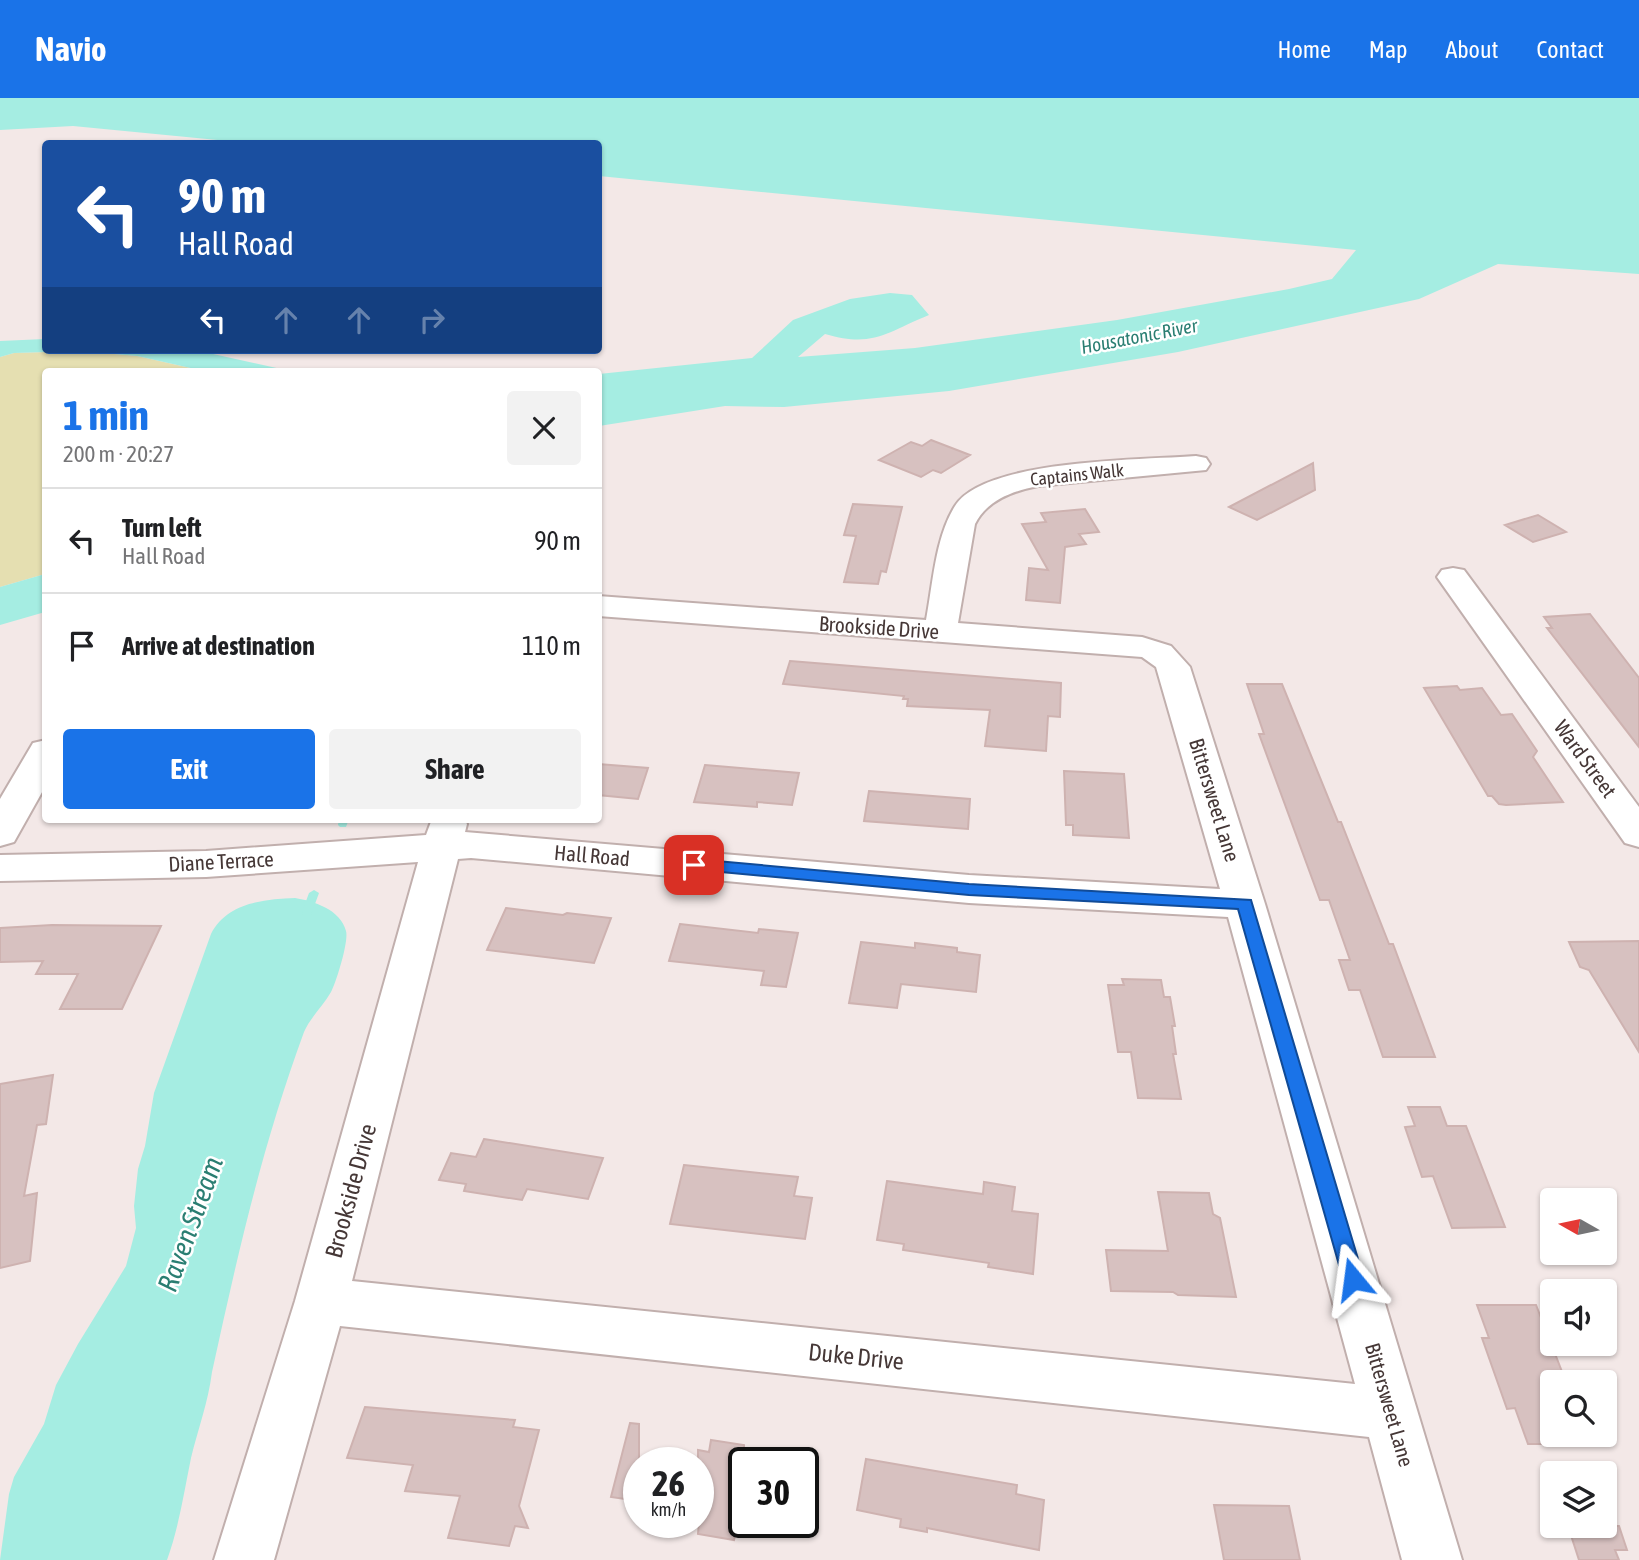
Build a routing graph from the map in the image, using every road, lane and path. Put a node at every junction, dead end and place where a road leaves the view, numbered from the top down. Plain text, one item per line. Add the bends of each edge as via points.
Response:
1 (1196, 464) dead end
2 (1453, 577) dead end
3 (602, 607) edge
4 (940, 633) junction
5 (1159, 651) joint
6 (42, 758) edge
7 (0, 833) edge
8 (445, 833) edge
9 (1639, 834) edge
10 (0, 868) edge
11 (1245, 904) junction
12 (321, 1301) junction
13 (1392, 1413) junction
14 (244, 1560) edge
15 (1432, 1560) edge

1 - 4 street, Captains Walk via 1038,477 987,494 970,507 960,524
2 - 9 street, Ward Street
3 - 4 street, Brookside Drive
4 - 5 street, Brookside Drive
5 - 11 street, Bittersweet Lane via 1173,667
6 - 7 street
8 - 10 street, Diane Terrace via 206,864
8 - 11 street, Hall Road via 471,845 969,890
8 - 12 street, Brookside Drive
11 - 13 street, Bittersweet Lane
12 - 13 street, Duke Drive
12 - 14 street, Brookside Drive
13 - 15 street, Bittersweet Lane

